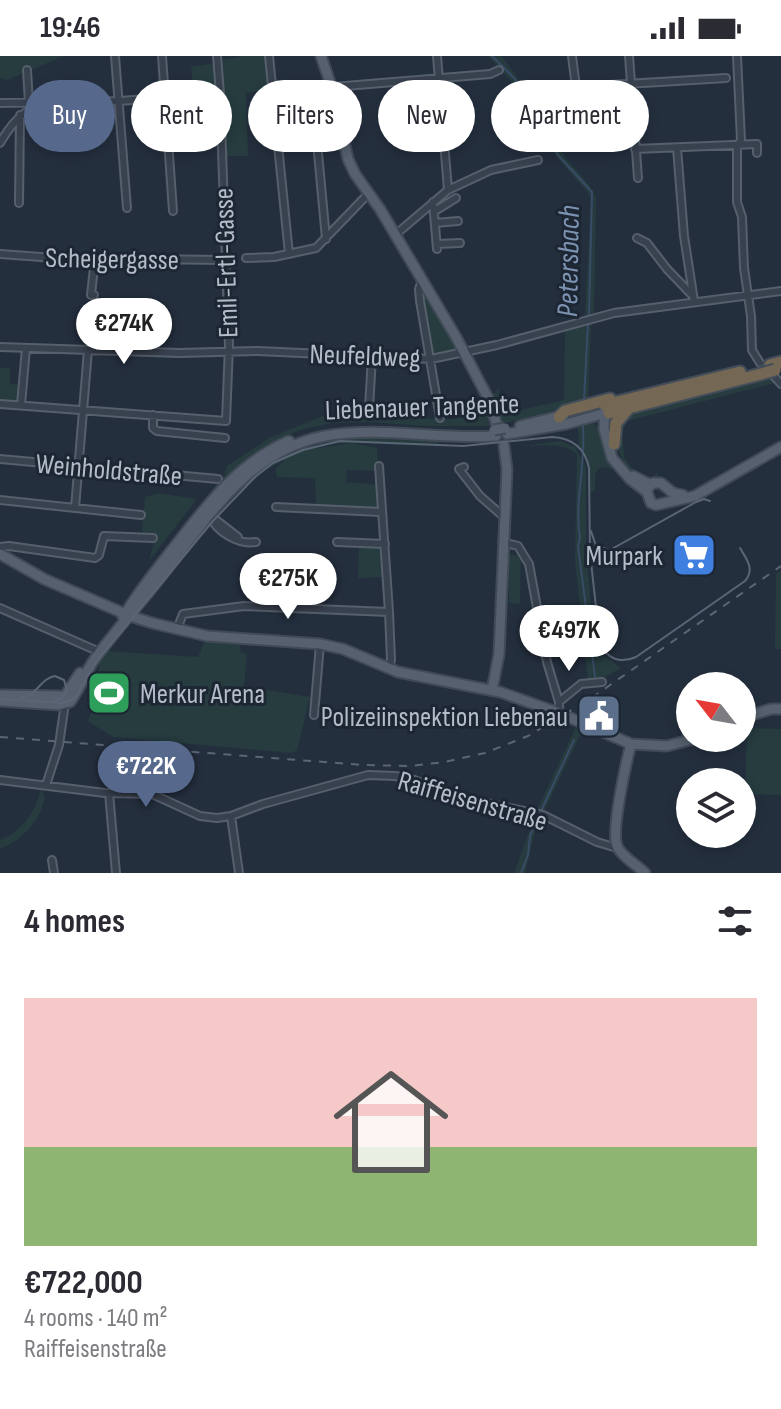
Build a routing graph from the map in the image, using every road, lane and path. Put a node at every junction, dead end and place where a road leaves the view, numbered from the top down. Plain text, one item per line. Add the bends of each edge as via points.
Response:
1 (115, 56) edge
2 (162, 56) edge
3 (217, 56) edge
4 (269, 56) edge
5 (321, 56) edge
6 (437, 56) edge
7 (572, 56) edge
8 (629, 56) edge
9 (737, 56) edge
10 (27, 70) dead end
11 (499, 70) dead end
12 (439, 78) junction
13 (726, 78) dead end
14 (28, 80) edge
15 (164, 80) edge
16 (219, 80) edge
17 (272, 80) edge
18 (329, 80) edge
19 (575, 80) edge
20 (631, 80) edge
21 (649, 82) edge
22 (362, 85) edge
23 (131, 100) edge
24 (115, 101) edge
25 (119, 101) junction
26 (0, 103) edge
27 (24, 103) edge
28 (24, 113) edge
29 (20, 115) junction
30 (0, 143) edge
31 (737, 146) junction
32 (677, 148) junction
33 (649, 149) edge
34 (169, 152) edge
35 (222, 152) edge
36 (279, 152) edge
37 (318, 152) edge
38 (347, 152) edge
39 (635, 152) edge
40 (757, 153) dead end
41 (538, 160) dead end
42 (638, 178) dead end
43 (448, 190) junction
44 (369, 193) junction
45 (456, 198) dead end
46 (433, 202) junction
47 (19, 203) dead end
48 (127, 208) dead end
49 (173, 211) dead end
50 (435, 211) junction
51 (458, 221) dead end
52 (435, 223) junction
53 (395, 235) junction
54 (637, 238) dead end
55 (326, 239) junction
56 (460, 243) dead end
57 (0, 254) edge
58 (289, 254) junction
59 (95, 258) junction
60 (246, 258) dead end
61 (225, 260) junction
62 (422, 280) junction
63 (781, 291) edge
64 (94, 295) dead end
65 (748, 295) junction
66 (694, 299) junction
67 (92, 314) dead end
68 (0, 347) edge
69 (26, 348) junction
70 (88, 350) junction
71 (464, 350) junction
72 (134, 351) junction
73 (228, 351) junction
74 (372, 357) junction
75 (431, 359) junction
76 (770, 368) edge
77 (700, 381) junction
78 (781, 384) edge
79 (0, 404) edge
80 (21, 405) junction
81 (369, 408) dead end
82 (628, 408) junction
83 (83, 409) junction
84 (606, 410) junction
85 (153, 415) junction
86 (559, 417) junction
87 (440, 418) dead end
88 (574, 423) junction
89 (604, 429) junction
90 (500, 431) junction
91 (225, 438) dead end
92 (614, 444) junction
93 (504, 446) dead end
94 (781, 447) edge
95 (0, 459) edge
96 (79, 466) junction
97 (379, 466) dead end
98 (464, 467) dead end
99 (218, 479) dead end
100 (649, 488) junction
101 (705, 489) junction
102 (668, 490) junction
103 (0, 500) edge
104 (666, 501) junction
105 (276, 507) dead end
106 (75, 508) junction
107 (381, 512) junction
108 (206, 513) junction
109 (141, 515) dead end
110 (504, 517) junction
111 (153, 538) dead end
112 (256, 542) dead end
113 (337, 542) dead end
114 (502, 542) junction
115 (385, 544) junction
116 (0, 547) edge
117 (0, 554) edge
118 (146, 583) junction
119 (147, 595) junction
120 (99, 603) junction
121 (0, 608) edge
122 (389, 612) junction
123 (127, 615) junction
124 (160, 624) junction
125 (177, 629) junction
126 (320, 644) junction
127 (95, 650) junction
128 (389, 668) junction
129 (602, 682) dead end
130 (492, 690) junction
131 (0, 695) edge
132 (65, 700) junction
133 (0, 701) edge
134 (559, 708) junction
135 (781, 709) edge
136 (756, 714) edge
137 (314, 715) dead end
138 (631, 744) junction
139 (676, 744) edge
140 (0, 780) edge
141 (46, 785) junction
142 (109, 793) junction
143 (231, 816) junction
144 (617, 848) junction
145 (52, 860) dead end
146 (54, 873) edge
147 (116, 873) edge
148 (239, 873) edge
149 (645, 873) edge

1 - 25 street
2 - 15 street
3 - 16 street, Emil-Ertl-Gasse
4 - 17 street
5 - 18 main road
6 - 12 street
7 - 19 street
8 - 20 street
9 - 31 street
10 - 14 street
11 - 12 street
12 - 22 street
12 - 43 street
13 - 21 street
23 - 25 street
24 - 25 street
25 - 48 street
26 - 27 street
28 - 29 street
29 - 30 street
29 - 47 street
31 - 32 street
31 - 40 street via 757,144
31 - 65 street via 737,202
32 - 33 street
32 - 66 street
34 - 49 street
35 - 61 street, Emil-Ertl-Gasse
36 - 58 street
37 - 55 street
38 - 44 main road
39 - 42 street
41 - 43 street via 491,170
43 - 46 street
44 - 53 main road
44 - 55 street
45 - 50 street
46 - 50 street
46 - 53 street
50 - 52 street
51 - 52 street
52 - 56 street via 437,247
53 - 62 main road
54 - 66 street
55 - 58 street via 316,248
57 - 59 street, Scheigergasse
58 - 60 street
59 - 61 street, Scheigergasse
59 - 64 street
61 - 73 street, Emil-Ertl-Gasse
62 - 71 main road
62 - 75 street
63 - 65 street, Neufeldweg
65 - 66 street, Neufeldweg
65 - 76 street via 752,350
66 - 71 street, Neufeldweg
67 - 72 street via 140,317
68 - 69 street, Neufeldweg
69 - 70 street, Neufeldweg
69 - 80 street
70 - 72 street, Neufeldweg
70 - 83 street
71 - 75 street, Neufeldweg
71 - 90 main road
72 - 73 street, Neufeldweg
73 - 74 street, Neufeldweg
73 - 85 street, Emil-Ertl-Gasse via 226,421
74 - 75 street, Neufeldweg
74 - 81 street
75 - 87 street
76 - 77 highway
76 - 78 street
76 - 82 highway
77 - 84 highway
77 - 86 highway via 603,401
79 - 80 street
80 - 83 street
82 - 84 highway
82 - 92 highway via 616,423
83 - 85 street
83 - 96 street
84 - 86 main road, Liebenauer Tangente
84 - 88 main road, Liebenauer Tangente
84 - 89 main road
84 - 92 main road
85 - 91 street via 157,431
86 - 90 main road, Liebenauer Tangente
88 - 89 main road via 595,422
88 - 90 main road, Liebenauer Tangente
89 - 100 main road via 612,458 627,476
90 - 108 main road, Liebenauer Tangente via 367,427 308,434 249,463 225,484
92 - 100 main road via 623,466
93 - 110 main road
94 - 101 main road
95 - 96 street, Weinholdstraße
96 - 99 street, Weinholdstraße
96 - 106 street
97 - 107 street
98 - 110 street via 459,469 480,496
100 - 102 main road via 661,483
100 - 104 main road via 648,500 659,505
101 - 102 main road via 681,495
101 - 104 main road via 691,498
102 - 104 main road
103 - 106 street
105 - 107 street
106 - 109 street
107 - 115 street
108 - 112 street via 243,542
108 - 118 main road, Liebenauer Tangente
108 - 119 main road, Liebenauer Tangente
110 - 114 main road
111 - 116 street via 105,535 95,558
113 - 115 street
114 - 130 main road via 499,654
114 - 134 street via 518,546 529,564
115 - 122 street
117 - 120 main road
118 - 120 main road via 123,602
118 - 123 main road, Liebenauer Tangente
119 - 123 main road, Liebenauer Tangente
119 - 124 main road via 145,613
120 - 123 main road
121 - 127 street
122 - 125 street via 236,606 183,614
122 - 128 street
123 - 124 main road
123 - 127 main road
123 - 132 main road via 74,696
124 - 125 main road
125 - 126 main road
126 - 128 main road
126 - 137 street
127 - 132 main road
128 - 130 main road
129 - 134 street via 581,684
130 - 134 main road
131 - 132 main road
132 - 133 main road
132 - 141 street
134 - 138 main road
135 - 136 main road
138 - 139 main road
138 - 144 main road
140 - 141 street, Raiffeisenstraße
141 - 142 street, Raiffeisenstraße
142 - 143 street, Raiffeisenstraße via 153,794 200,816
142 - 147 street
143 - 144 street, Raiffeisenstraße via 380,775 543,815
143 - 148 street
144 - 149 main road
145 - 146 street

